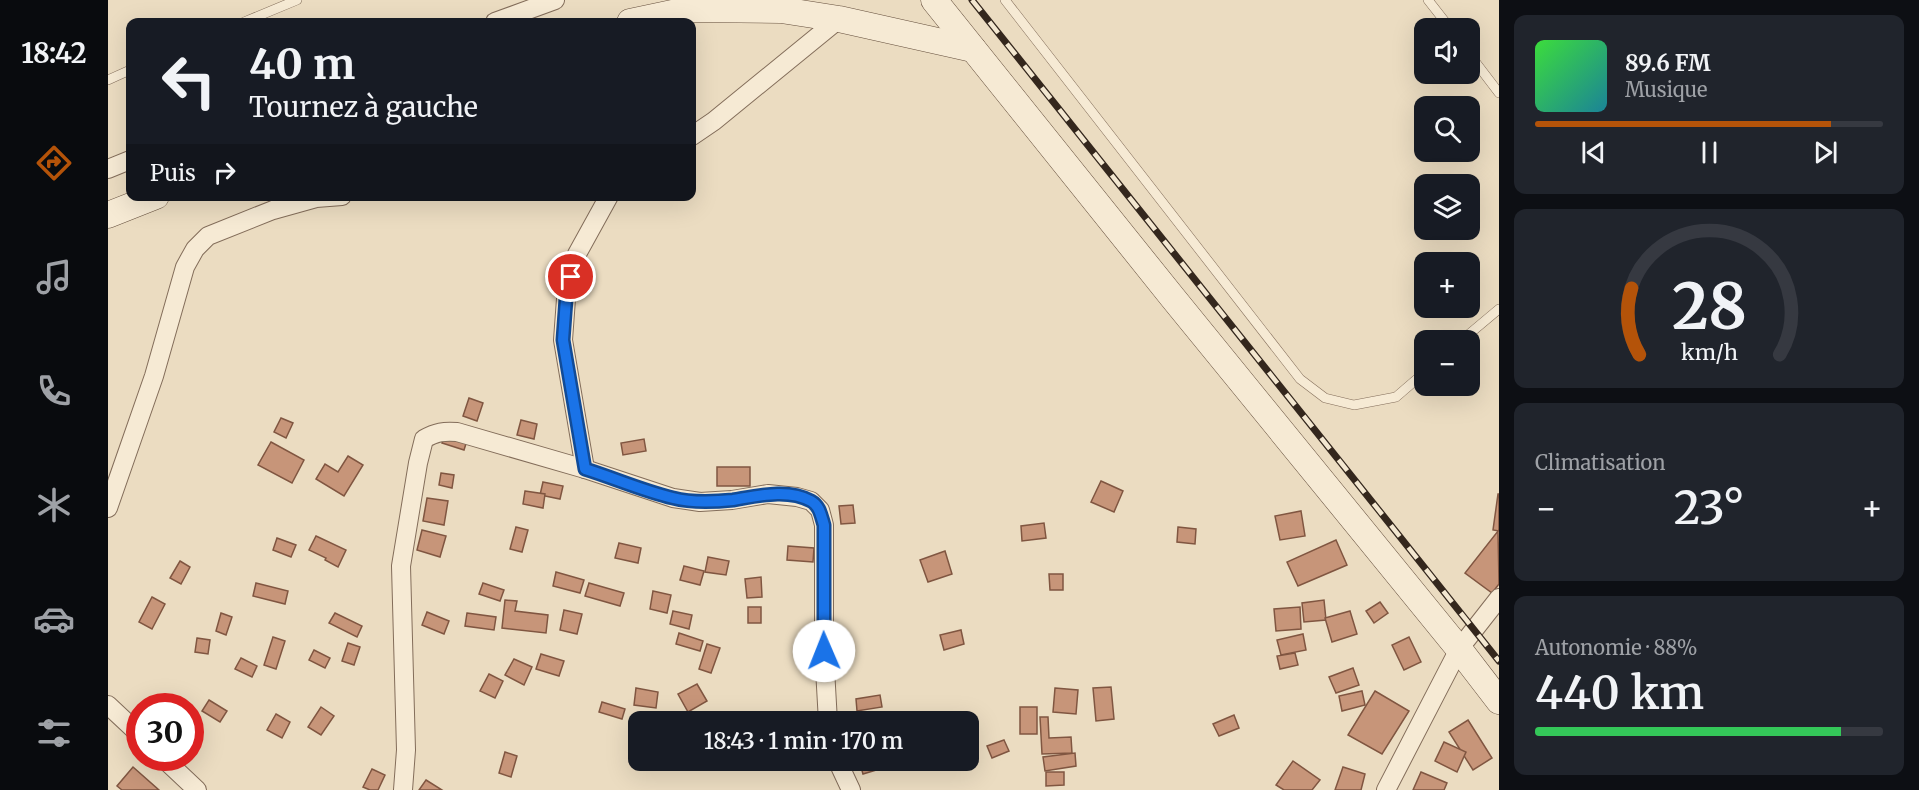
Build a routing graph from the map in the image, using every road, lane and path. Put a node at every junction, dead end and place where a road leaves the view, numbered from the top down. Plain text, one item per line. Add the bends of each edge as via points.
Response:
1 (297, 0) edge
2 (555, 0) edge
3 (934, 0) edge
4 (1005, 0) edge
5 (1428, 0) edge
6 (254, 18) edge
7 (506, 18) edge
8 (649, 18) edge
9 (1442, 18) edge
10 (839, 19) junction
11 (973, 49) junction
12 (1480, 68) edge
13 (126, 72) edge
14 (108, 80) edge
15 (1499, 93) edge
16 (696, 133) edge
17 (126, 162) edge
18 (108, 169) edge
19 (143, 201) edge
20 (305, 201) edge
21 (606, 201) edge
22 (108, 215) edge
23 (1499, 309) edge
24 (1474, 330) edge
25 (1414, 381) edge
26 (585, 469) junction
27 (108, 508) edge
28 (1499, 598) edge
29 (1459, 649) junction
30 (1499, 701) edge
31 (108, 705) edge
32 (827, 711) edge
33 (126, 722) edge
34 (177, 771) edge
35 (842, 771) edge
36 (197, 790) edge
37 (403, 790) edge
38 (851, 790) edge
39 (1386, 790) edge

1 - 6 lane
2 - 7 street
3 - 11 street
4 - 25 lane via 1300,379 1325,398 1354,405 1396,397
5 - 9 lane
8 - 10 street via 691,9 782,10
10 - 11 street
10 - 16 street
11 - 29 street
12 - 15 lane
13 - 14 lane
17 - 18 street
19 - 22 street
20 - 27 street via 208,236 195,249 184,267 154,376
21 - 26 street via 577,254 566,299 563,340
23 - 24 lane
26 - 32 street via 673,498 700,502 768,494 811,501 820,510 824,525
26 - 37 street via 457,432 434,433 424,439 401,566 406,750
28 - 29 street
29 - 30 street
29 - 39 street
31 - 33 street
34 - 36 street
35 - 38 street

